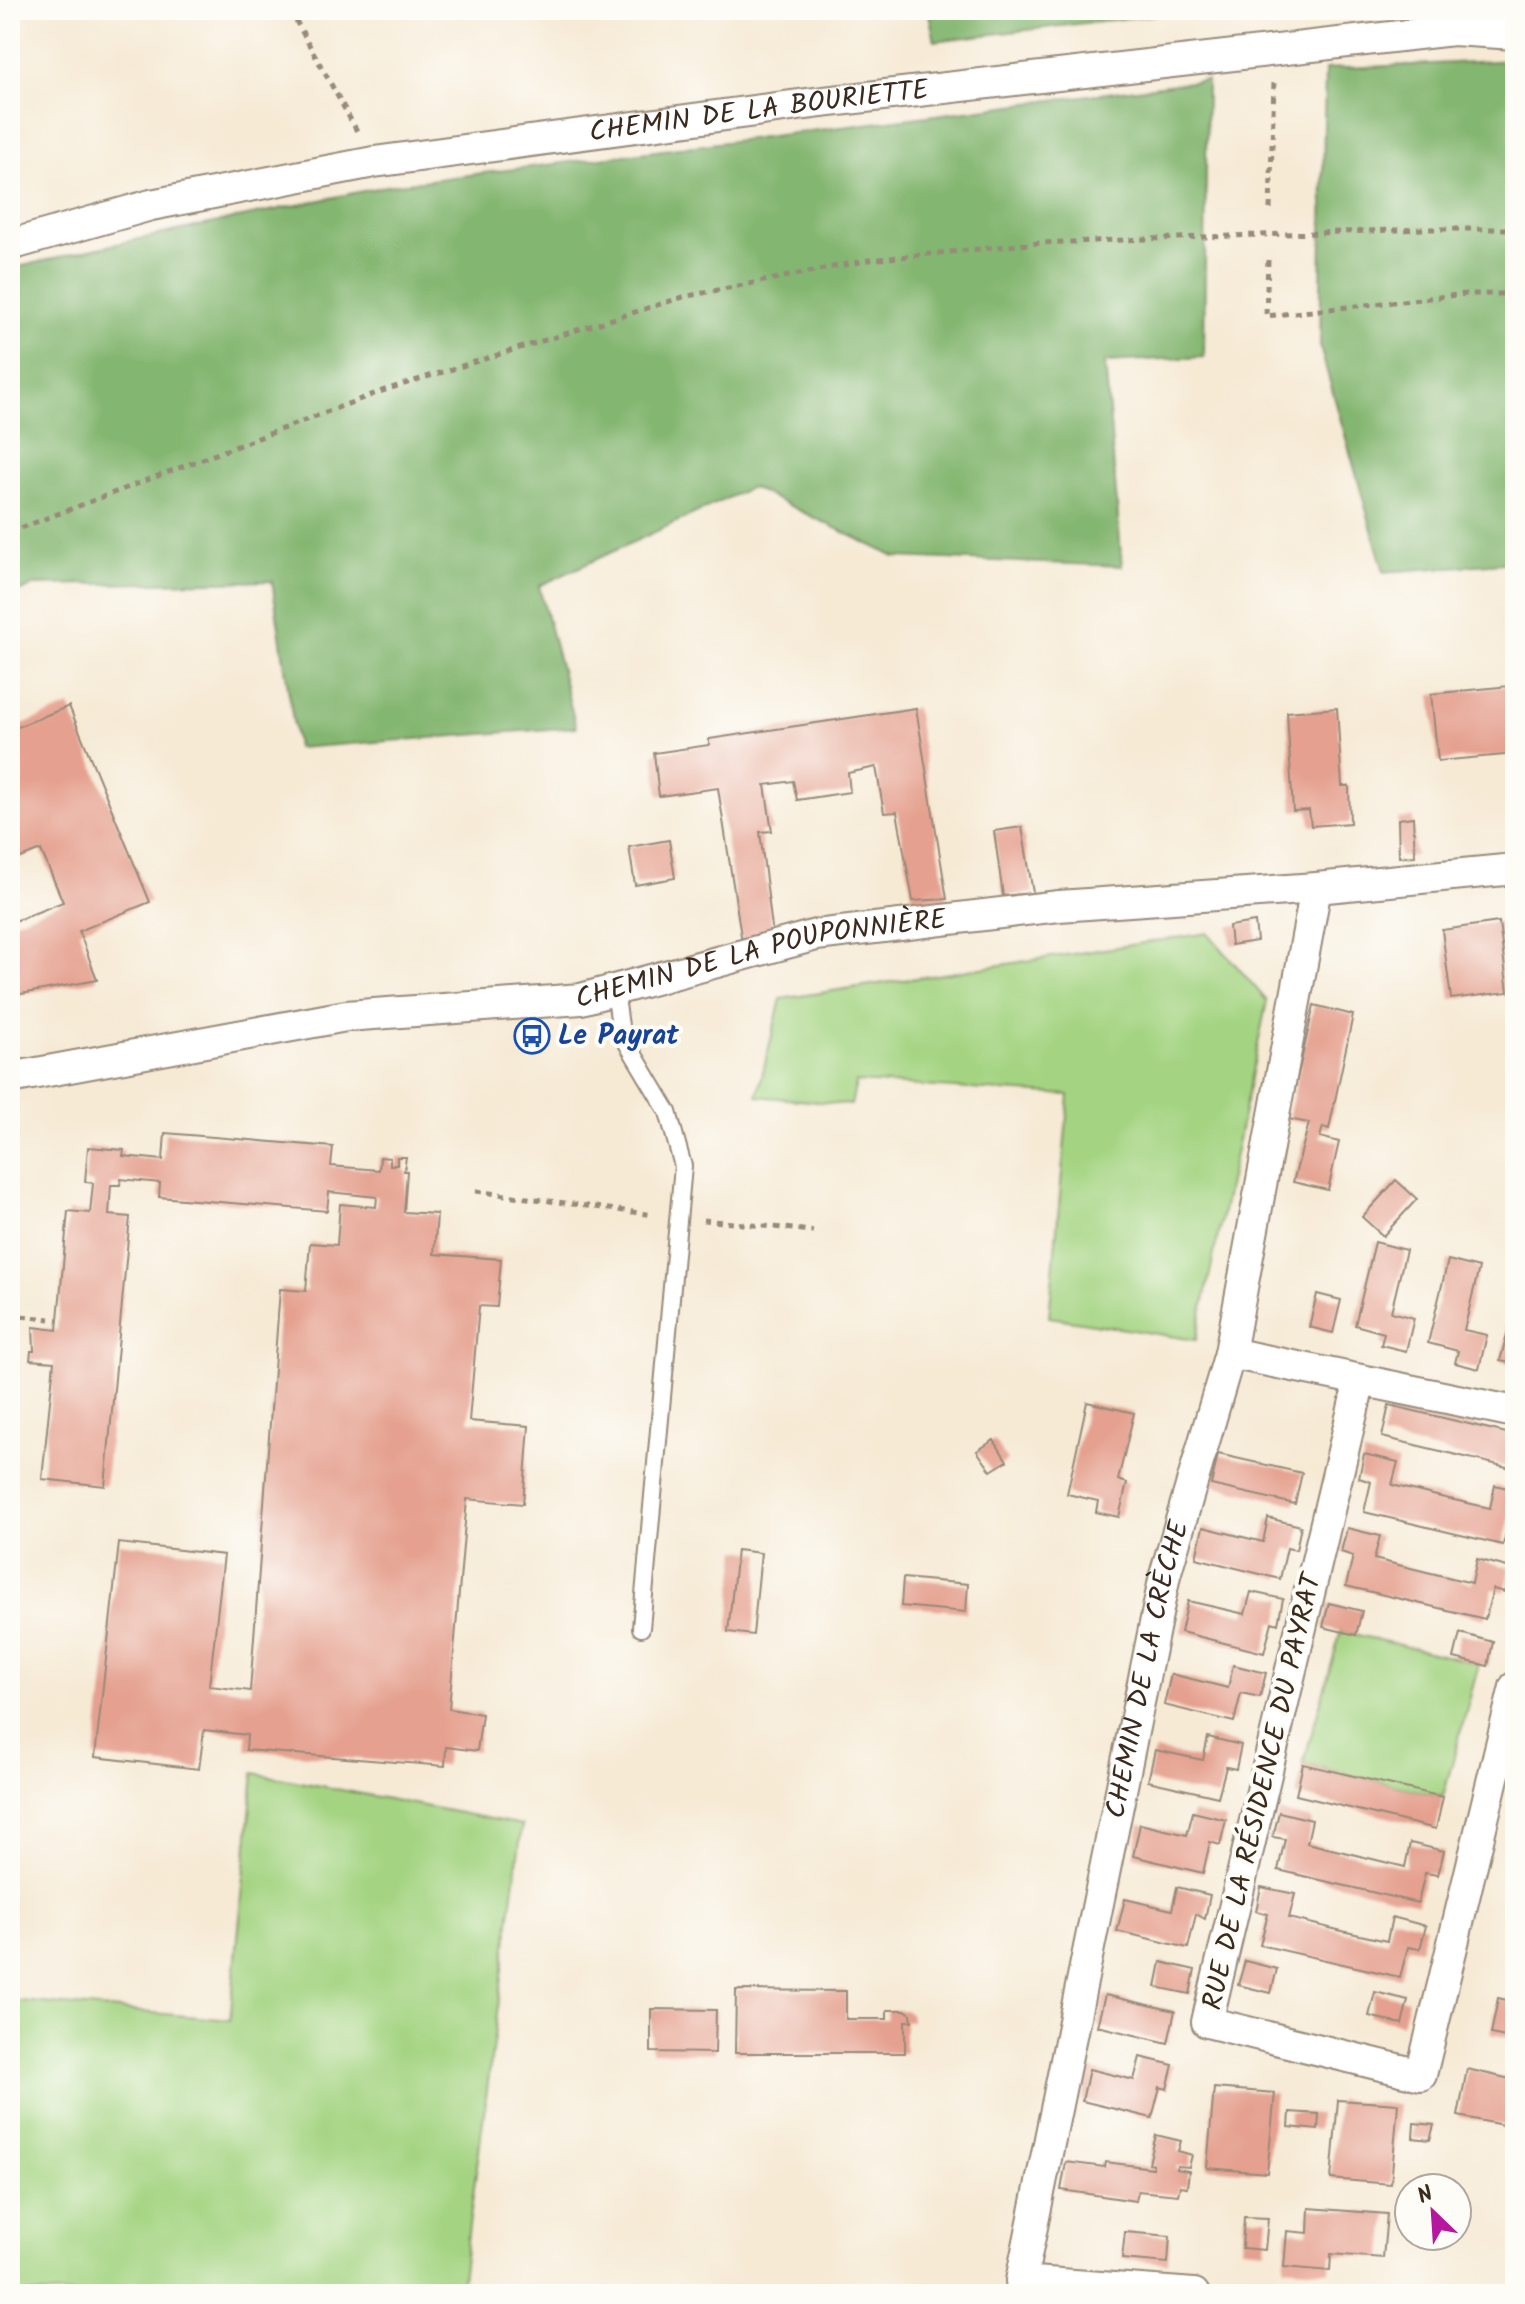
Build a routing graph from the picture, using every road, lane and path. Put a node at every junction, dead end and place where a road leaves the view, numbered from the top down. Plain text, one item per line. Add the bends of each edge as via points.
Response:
1 (290, 10) edge
2 (1515, 34) edge
3 (1275, 50) junction
4 (374, 162) junction
5 (1270, 209) dead end
6 (1515, 229) edge
7 (10, 245) edge
8 (1268, 260) dead end
9 (1515, 294) edge
10 (10, 532) edge
11 (1515, 869) edge
12 (1316, 888) junction
13 (615, 990) junction
14 (10, 1078) edge
15 (476, 1191) dead end
16 (678, 1218) junction
17 (813, 1231) dead end
18 (10, 1315) edge
19 (50, 1319) dead end
20 (1230, 1353) junction
21 (1360, 1380) junction
22 (1515, 1412) edge
23 (641, 1628) dead end
24 (1515, 1687) edge
25 (1194, 2294) edge

1 - 4 path
2 - 3 street, CHEMIN DE LA BOURIETTE via 1453,30
3 - 4 street, CHEMIN DE LA BOURIETTE via 814,103
3 - 5 path
4 - 7 street, CHEMIN DE LA BOURIETTE via 151,205
6 - 10 path via 1039,243 869,260 683,297 382,391
8 - 9 path via 1266,316 1466,294
11 - 12 street, CHEMIN DE LA POUPONNIÈRE
12 - 13 street, CHEMIN DE LA POUPONNIÈRE via 1059,906 816,935
12 - 20 street, CHEMIN DE LA CRÈCHE
13 - 14 street, CHEMIN DE LA POUPONNIÈRE via 581,999 346,1016
13 - 16 lane via 621,1033 668,1112 683,1166
15 - 16 path
16 - 17 path
16 - 23 lane
18 - 19 path
20 - 21 street
20 - 25 street, CHEMIN DE LA CRÈCHE via 1165,1575 1021,2281
21 - 22 street
21 - 24 street, RUE DE LA RÉSIDENCE DU PAYRAT via 1207,2022 1421,2075

